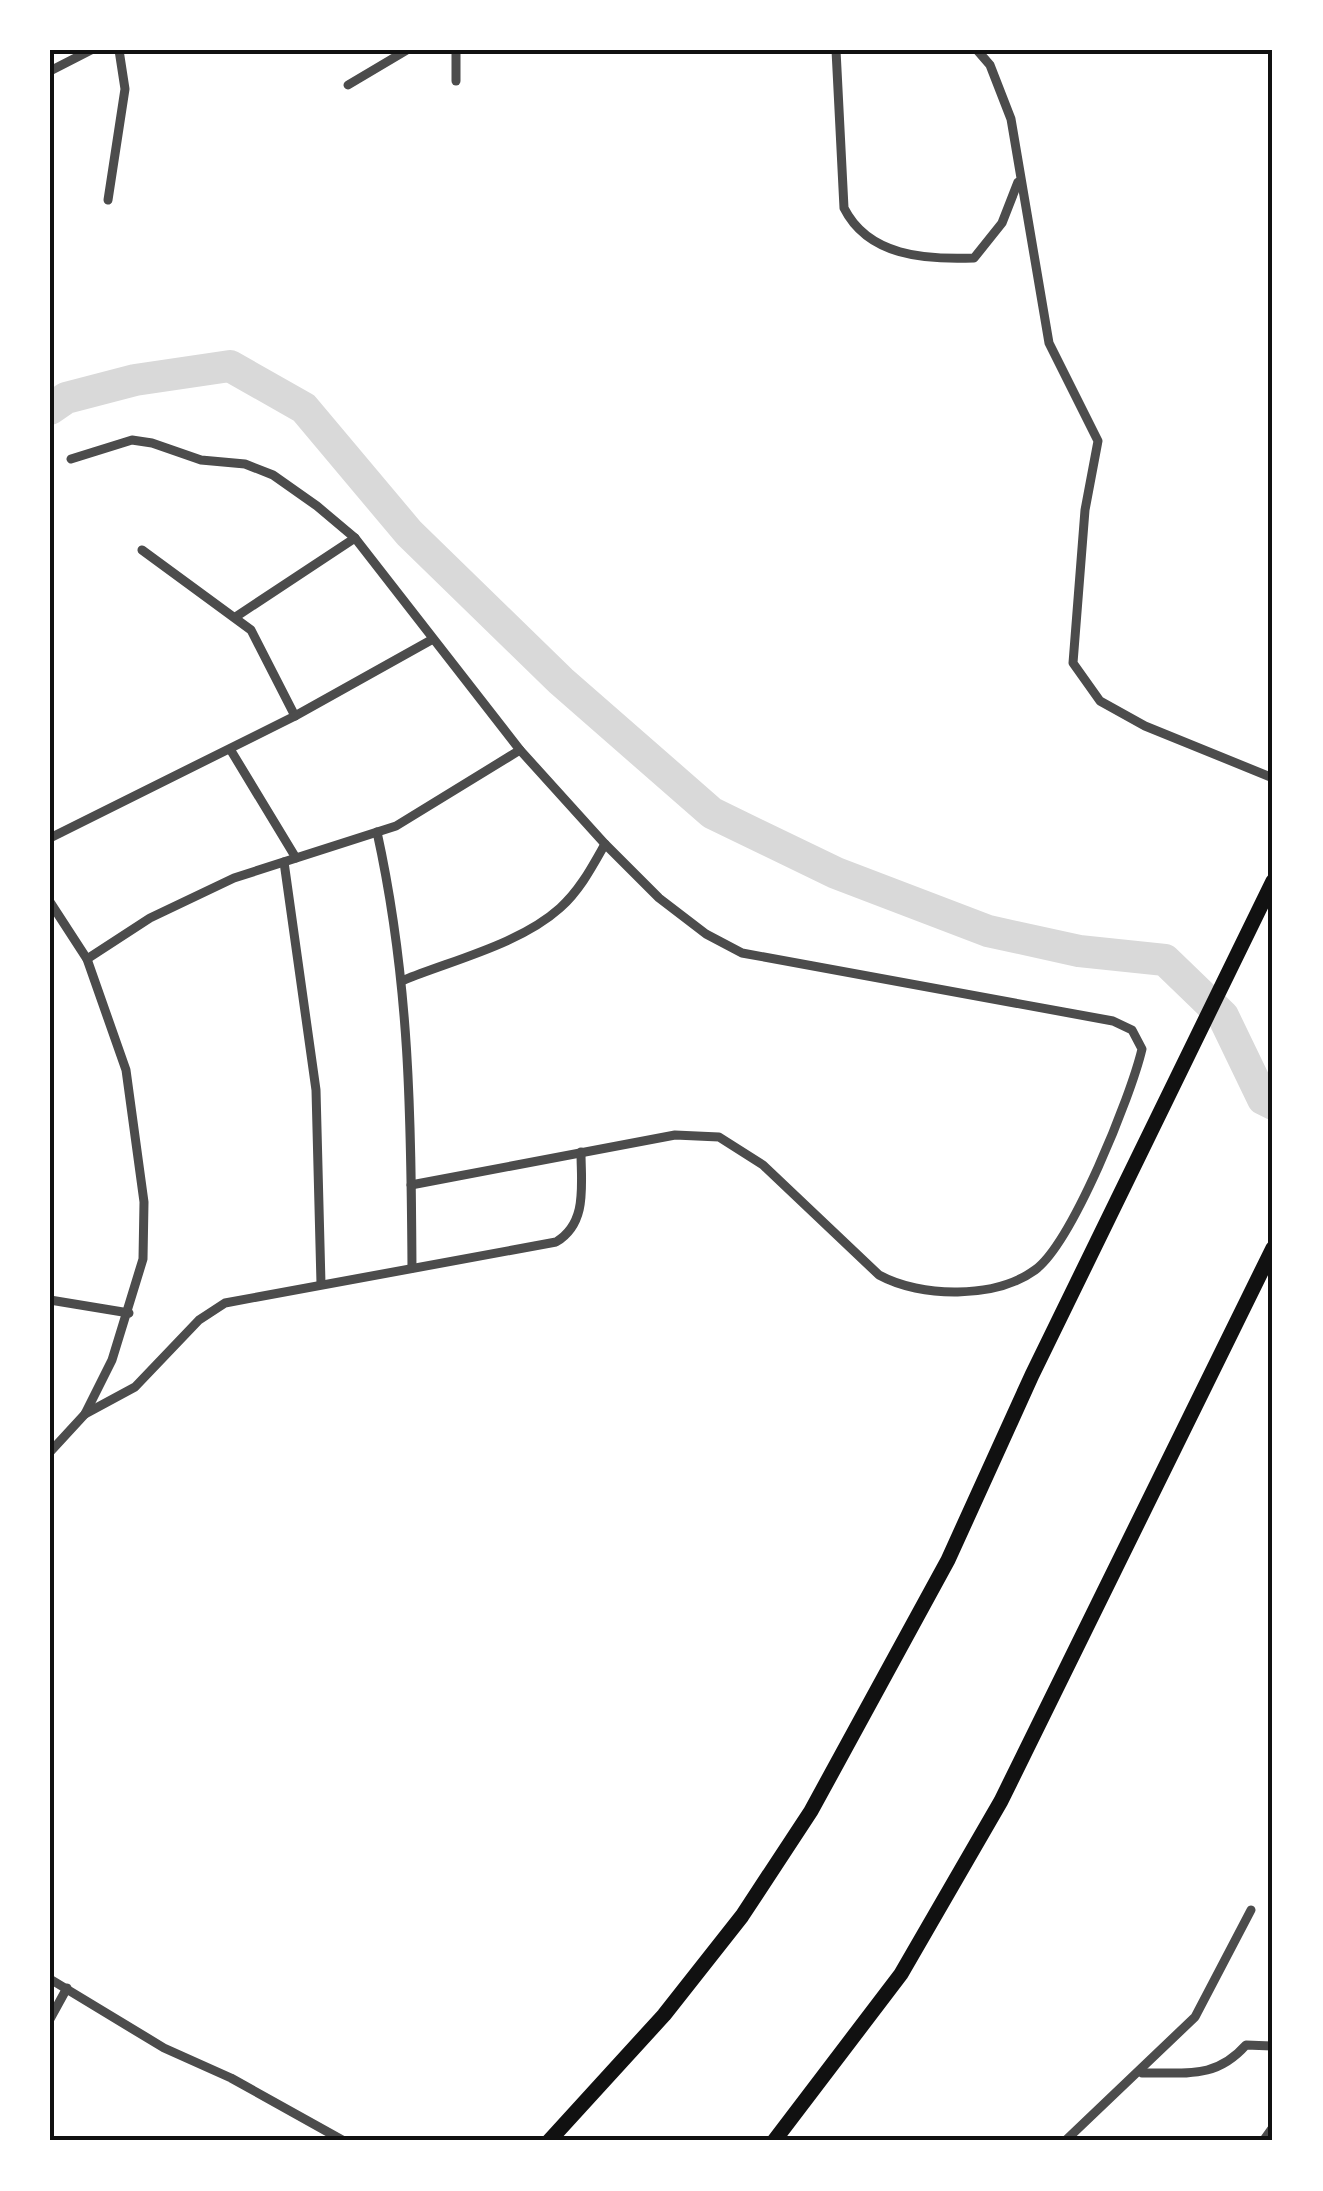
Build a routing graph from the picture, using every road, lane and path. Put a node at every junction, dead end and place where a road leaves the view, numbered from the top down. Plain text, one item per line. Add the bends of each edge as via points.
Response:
1 (91, 50) edge
2 (119, 50) edge
3 (407, 50) edge
4 (456, 50) edge
5 (836, 50) edge
6 (977, 50) edge
7 (50, 71) edge
8 (456, 82) dead end
9 (348, 85) dead end
10 (1019, 180) junction
11 (108, 200) dead end
12 (71, 459) dead end
13 (356, 538) junction
14 (142, 550) dead end
15 (237, 616) junction
16 (433, 638) junction
17 (295, 716) junction
18 (230, 749) junction
19 (520, 750) junction
20 (1273, 778) edge
21 (377, 832) junction
22 (50, 838) edge
23 (605, 844) junction
24 (296, 858) junction
25 (284, 862) junction
26 (1273, 882) edge
27 (50, 902) edge
28 (88, 959) junction
29 (404, 980) junction
30 (581, 1152) junction
31 (412, 1185) junction
32 (1273, 1248) edge
33 (412, 1268) junction
34 (322, 1284) junction
35 (50, 1300) edge
36 (129, 1313) junction
37 (85, 1414) junction
38 (50, 1452) edge
39 (1251, 1910) dead end
40 (50, 1979) edge
41 (67, 1988) junction
42 (50, 2019) edge
43 (1273, 2046) edge
44 (1142, 2072) junction
45 (1273, 2128) edge
46 (344, 2141) edge
47 (549, 2141) edge
48 (774, 2141) edge
49 (1066, 2141) edge
50 (1262, 2141) edge

1 - 7 street
2 - 11 street via 125,89
3 - 9 street
4 - 8 street
5 - 10 street via 844,208 867,239 934,260 974,258 1002,223
6 - 10 street via 990,64 1012,118
10 - 20 street via 1050,343 1098,441 1085,510 1073,663 1100,701
12 - 13 street via 132,440 202,460 245,464 273,475
13 - 15 street
13 - 16 street
14 - 15 street
15 - 17 street via 251,630
16 - 17 street
16 - 19 street
17 - 18 street
18 - 22 street
18 - 24 street
19 - 21 street
19 - 23 street
21 - 24 street
21 - 29 street
23 - 29 street via 558,910
23 - 30 street via 660,898 742,953 1113,1020 1132,1030 1142,1049 1118,1122 1054,1249 1037,1269 1012,1282 917,1291 898,1285 763,1164 719,1137 675,1135
24 - 25 street
25 - 28 street via 150,918
25 - 34 street via 316,1090
26 - 47 highway via 948,1560 778,1864 664,2016
27 - 28 street
28 - 36 street via 126,1070 144,1202 143,1259
29 - 31 street
30 - 31 street
30 - 33 street via 581,1202 571,1233 526,1249
31 - 33 street
32 - 48 highway via 974,1848 900,1974
33 - 34 street
34 - 37 street via 225,1303 134,1387
35 - 36 street
36 - 37 street
37 - 38 street
39 - 44 street via 1195,2017
40 - 41 street
41 - 42 street
41 - 46 street via 164,2048
43 - 44 street via 1246,2045 1228,2065 1203,2072
44 - 49 street
45 - 50 street

